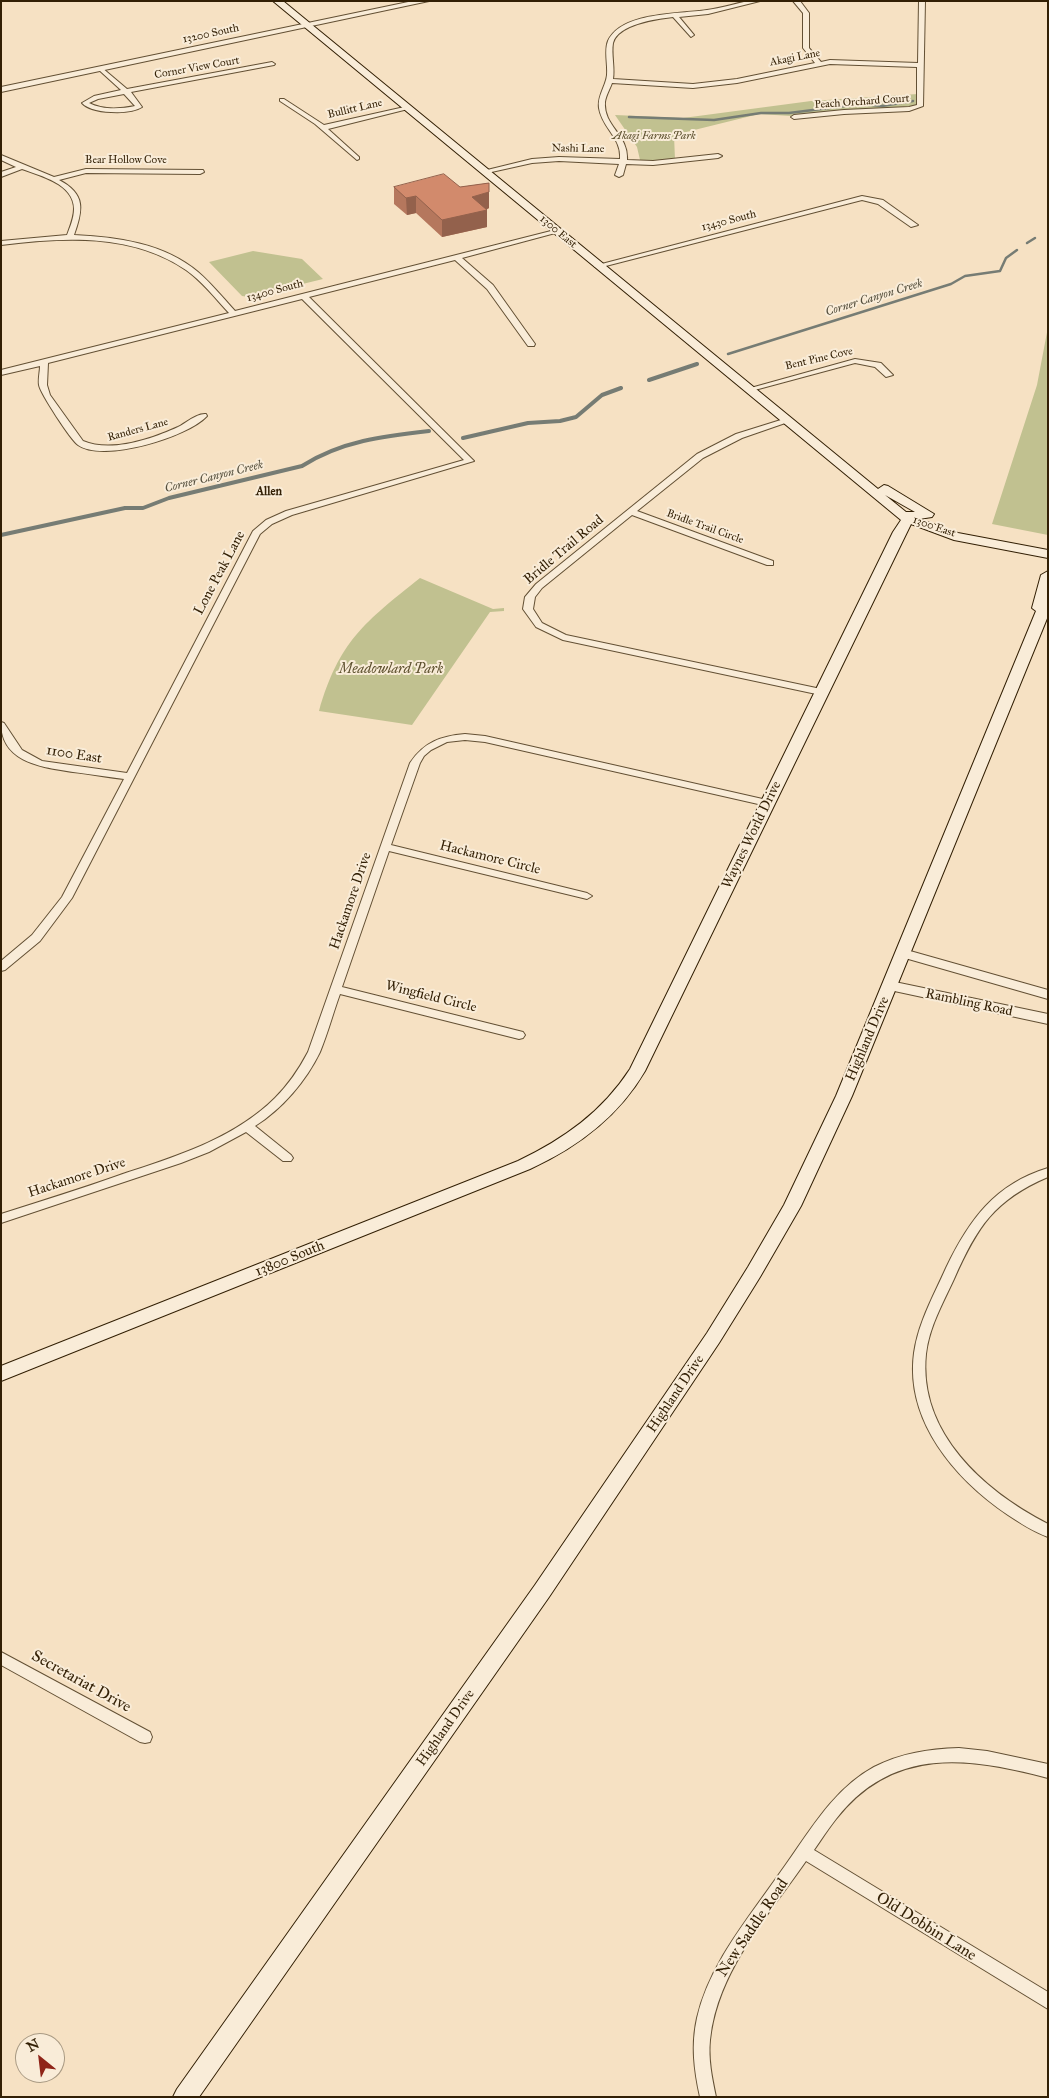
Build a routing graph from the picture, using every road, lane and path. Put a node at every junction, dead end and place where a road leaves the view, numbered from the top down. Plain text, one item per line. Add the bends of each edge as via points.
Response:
1 (277, 1) edge
2 (425, 1) edge
3 (757, 1) edge
4 (796, 1) edge
5 (922, 1) edge
6 (675, 16) junction
7 (306, 25) junction
8 (691, 35) dead end
9 (819, 63) junction
10 (272, 64) dead end
11 (921, 65) junction
12 (101, 69) junction
13 (609, 82) junction
14 (1, 90) edge
15 (125, 92) junction
16 (282, 100) dead end
17 (409, 108) junction
18 (794, 117) dead end
19 (322, 128) junction
20 (718, 156) dead end
21 (1, 157) edge
22 (357, 158) dead end
23 (625, 162) junction
24 (19, 168) junction
25 (200, 172) dead end
26 (487, 172) junction
27 (620, 175) dead end
28 (1, 176) edge
29 (54, 179) junction
30 (914, 225) dead end
31 (555, 232) junction
32 (70, 237) junction
33 (1, 243) edge
34 (457, 257) junction
35 (598, 266) junction
36 (304, 295) junction
37 (234, 314) junction
38 (531, 344) dead end
39 (44, 362) junction
40 (1, 373) edge
41 (889, 375) dead end
42 (752, 389) junction
43 (203, 416) dead end
44 (788, 421) junction
45 (839, 463) junction
46 (632, 512) junction
47 (928, 514) junction
48 (908, 518) junction
49 (992, 542) junction
50 (1048, 545) edge
51 (1048, 554) edge
52 (770, 563) dead end
53 (1048, 565) edge
54 (1048, 575) edge
55 (1048, 598) edge
56 (1043, 616) edge
57 (821, 692) junction
58 (3, 731) edge
59 (130, 777) junction
60 (767, 803) junction
61 (386, 848) junction
62 (587, 896) dead end
63 (903, 953) junction
64 (1, 967) edge
65 (890, 986) junction
66 (336, 989) junction
67 (1048, 995) edge
68 (1048, 1019) edge
69 (519, 1035) dead end
70 (248, 1127) junction
71 (575, 1137) joint
72 (287, 1158) dead end
73 (1048, 1172) edge
74 (1, 1219) edge
75 (1, 1374) edge
76 (1048, 1531) edge
77 (1, 1658) edge
78 (145, 1737) dead end
79 (1048, 1771) edge
80 (804, 1852) junction
81 (1048, 2001) edge
82 (185, 2097) edge
83 (708, 2097) edge

1 - 7 main road, 1300 East
2 - 7 street, 13200 South
3 - 6 street, Nashi Lane
4 - 9 street via 807,16 806,48
5 - 11 street
6 - 8 street
6 - 13 street, Nashi Lane via 635,23 614,35 610,43
7 - 12 street, 13200 South
7 - 17 main road, 1300 East
9 - 11 street, Akagi Lane
9 - 13 street, Akagi Lane via 708,85
10 - 15 street, Corner View Court
11 - 18 street, Peach Orchard Court via 921,104 918,108
12 - 14 street, 13200 South
12 - 15 street
13 - 23 street, Nashi Lane via 602,105 605,118 624,146
15 - 15 street, Corner View Court via 139,106 94,109 85,104
16 - 19 street
17 - 19 street, Bullitt Lane
17 - 26 main road, 1300 East
19 - 22 street, Bullitt Lane
20 - 23 street via 669,163
21 - 24 street
23 - 26 street, Nashi Lane via 559,159 532,161
23 - 27 street
24 - 28 street
24 - 29 street
25 - 29 street, Bear Hollow Cove via 86,171
26 - 31 main road, 1300 East
29 - 32 street via 77,199 78,212
30 - 35 street, 13430 South via 880,202 866,198
31 - 34 street, 13400 South
31 - 35 main road, 1300 East
32 - 33 street
32 - 37 street via 125,243 167,256 189,268
34 - 36 street, 13400 South
34 - 38 street via 490,287
35 - 42 main road, 1300 East
36 - 37 street, 13400 South
36 - 59 street, Lone Peak Lane via 470,461 289,513 262,528 251,540
37 - 39 street, 13400 South
39 - 40 street, 13400 South
39 - 43 street, Randers Lane via 46,396 80,443 88,448 110,450 171,433 190,426
41 - 42 street, Bent Pine Cove via 878,364 854,361
42 - 44 main road, 1300 East
44 - 45 main road, 1300 East
44 - 46 street, Bridle Trail Road via 739,436 709,451
45 - 47 main road, 1300 East
45 - 48 main road, 1300 East
46 - 52 street, Bridle Trail Circle
46 - 57 street, Bridle Trail Road via 534,591 528,608 539,625 563,637
47 - 48 main road
47 - 50 main road, 1300 East
48 - 49 main road, 1300 East via 941,531
48 - 57 main road, Waynes World Drive
49 - 51 main road, 1300 East
49 - 53 main road via 1038,557
54 - 56 main road via 1039,604
55 - 56 main road, Highland Drive
56 - 63 main road, Highland Drive
57 - 60 main road, Waynes World Drive
58 - 59 street, 1100 East via 18,752 39,764
59 - 64 street, Lone Peak Lane via 63,905 36,938
60 - 61 street, Hackamore Drive via 485,739 456,737 432,745 418,758
60 - 71 main road, Waynes World Drive via 637,1071 616,1102
61 - 62 street, Hackamore Circle
61 - 66 street, Hackamore Drive
63 - 65 main road, Highland Drive
63 - 67 street, Rambling Road
65 - 68 street, Rambling Road
65 - 82 main road, Highland Drive via 844,1096 792,1206 713,1338 520,1623
66 - 69 street, Wingfield Circle
66 - 70 street, Hackamore Drive via 314,1052 303,1073 285,1095
70 - 72 street
70 - 74 street, Hackamore Drive via 189,1156
71 - 75 main road, 13800 South via 524,1166
73 - 76 street via 1012,1189 984,1212 965,1240 930,1318 922,1343 920,1370 928,1412 941,1440 964,1470 993,1497
77 - 78 street, Secretariat Drive
79 - 80 street, New Saddle Road via 981,1755 927,1756 902,1762 881,1770 845,1796
80 - 81 street, Old Dobbin Lane
80 - 83 street, New Saddle Road via 733,1952 711,1996 704,2019 702,2043

